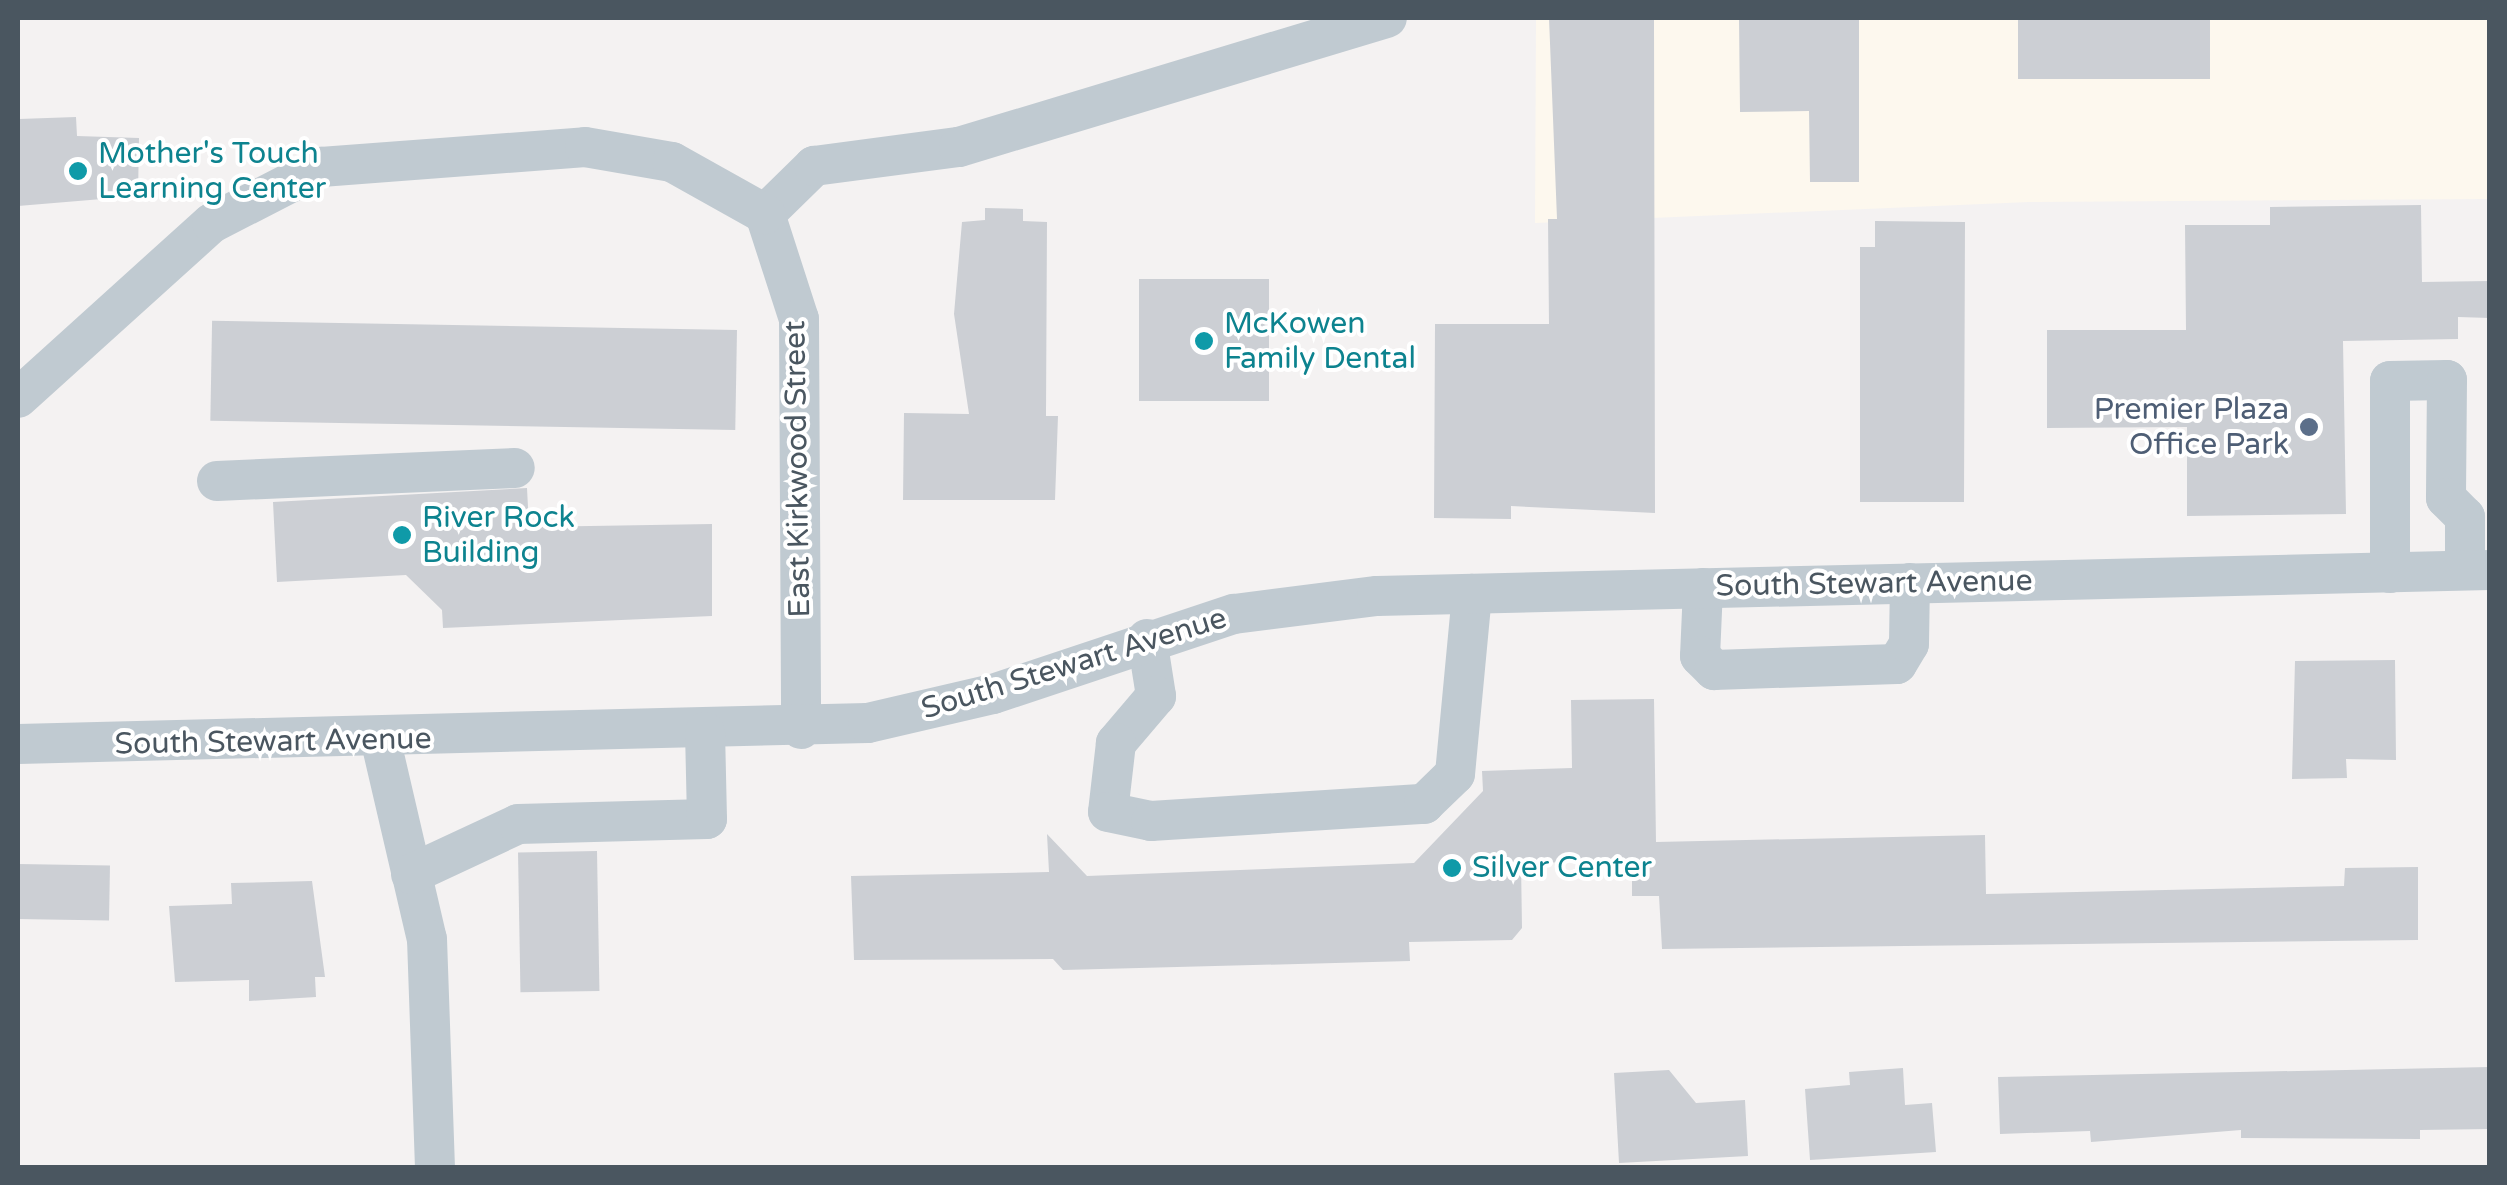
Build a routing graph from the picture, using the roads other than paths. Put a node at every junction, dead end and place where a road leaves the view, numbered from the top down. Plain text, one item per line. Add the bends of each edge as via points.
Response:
1 (1387, 18) edge
2 (1287, 33) edge
3 (764, 214) junction
4 (18, 398) edge
5 (515, 468) dead end
6 (217, 481) dead end
7 (2477, 517) edge
8 (2477, 570) edge
9 (2390, 573) junction
10 (1910, 584) junction
11 (1703, 588) junction
12 (1472, 594) junction
13 (1147, 639) junction
14 (801, 729) junction
15 (705, 732) junction
16 (381, 742) junction
17 (18, 744) edge
18 (411, 874) junction
19 (435, 1168) edge

1 - 2 street
2 - 3 street via 959,148 814,166
3 - 4 street via 672,162 585,147 321,166 212,223
3 - 14 street, East Kirkwood Street via 799,319
5 - 6 street
7 - 8 street
7 - 9 street via 2446,498 2447,380 2390,381
8 - 9 street, South Stewart Avenue
9 - 10 street, South Stewart Avenue
10 - 11 street, South Stewart Avenue
10 - 11 street via 1909,644 1896,664 1714,670 1700,656
11 - 12 street, South Stewart Avenue
12 - 13 street, South Stewart Avenue via 1310,601
12 - 13 street via 1455,774 1424,804 1152,822 1108,812 1116,743 1156,696
13 - 14 street, South Stewart Avenue via 930,712
14 - 15 street, South Stewart Avenue
15 - 16 street, South Stewart Avenue
15 - 18 street via 707,820 518,824
16 - 17 street, South Stewart Avenue
16 - 18 street
18 - 19 street via 427,939

